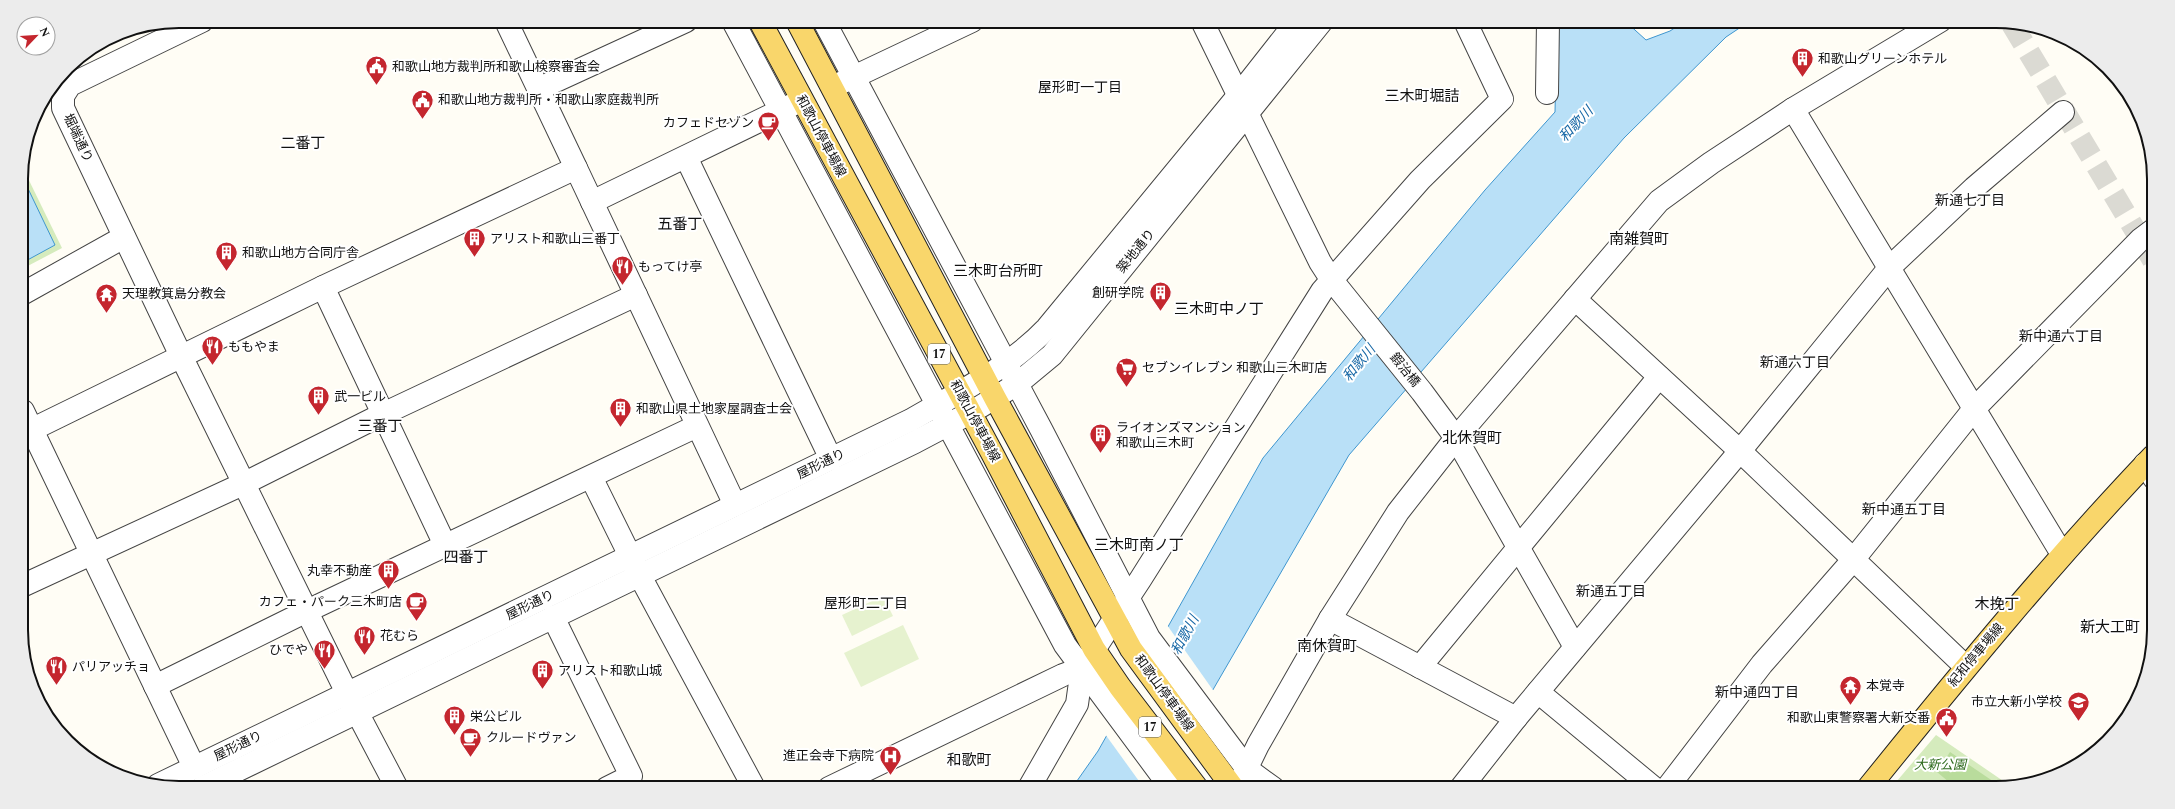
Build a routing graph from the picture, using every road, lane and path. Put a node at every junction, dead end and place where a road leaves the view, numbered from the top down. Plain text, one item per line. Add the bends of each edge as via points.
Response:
1 (188, 28) edge
2 (509, 28) edge
3 (671, 28) edge
4 (738, 28) edge
5 (764, 28) edge
6 (801, 28) edge
7 (828, 28) edge
8 (957, 28) edge
9 (1205, 28) edge
10 (1292, 28) edge
11 (1315, 28) edge
12 (1468, 28) edge
13 (1548, 28) edge
14 (1928, 28) edge
15 (854, 77) junction
16 (832, 87) junction
17 (538, 89) junction
18 (1547, 93) dead end
19 (802, 100) junction
20 (1242, 105) junction
21 (1793, 109) junction
22 (781, 111) junction
23 (2063, 112) dead end
24 (686, 157) junction
25 (576, 168) junction
26 (592, 202) junction
27 (2147, 234) edge
28 (124, 237) junction
29 (1890, 267) junction
30 (1331, 279) junction
31 (323, 287) junction
32 (28, 291) edge
33 (636, 296) junction
34 (1575, 299) junction
35 (182, 358) junction
36 (1007, 364) junction
37 (984, 377) junction
38 (1659, 377) junction
39 (1017, 384) junction
40 (959, 392) junction
41 (995, 398) junction
42 (937, 405) junction
43 (1974, 409) junction
44 (970, 413) junction
45 (383, 414) junction
46 (28, 421) edge
47 (28, 423) edge
48 (901, 424) joint
49 (948, 424) junction
50 (697, 426) junction
51 (1456, 438) junction
52 (915, 442) joint
53 (1740, 451) junction
54 (831, 459) junction
55 (2147, 470) edge
56 (590, 477) junction
57 (245, 483) junction
58 (735, 505) junction
59 (445, 545) junction
60 (1518, 548) junction
61 (2062, 554) junction
62 (91, 555) junction
63 (631, 556) junction
64 (1853, 560) junction
65 (640, 576) junction
66 (28, 584) edge
67 (1128, 598) junction
68 (307, 611) junction
69 (553, 618) junction
70 (1115, 618) junction
71 (1330, 619) junction
72 (1575, 647) junction
73 (1094, 649) junction
74 (1420, 667) junction
75 (1966, 667) junction
76 (1082, 668) junction
77 (155, 686) junction
78 (1538, 692) junction
79 (346, 693) junction
80 (1114, 695) junction
81 (356, 712) junction
82 (1516, 718) junction
83 (194, 767) junction
84 (1242, 778) edge
85 (166, 781) edge
86 (215, 781) edge
87 (393, 781) edge
88 (621, 781) edge
89 (750, 781) edge
90 (843, 781) edge
91 (1033, 781) edge
92 (1174, 781) edge
93 (1228, 781) edge
94 (1466, 781) edge
95 (1646, 781) edge
96 (1672, 781) edge
97 (1874, 781) edge

1 - 28 street, 堀端通り via 70,85 63,96 63,108
2 - 17 street
3 - 17 street
4 - 22 street
5 - 19 main road, 和歌山停車場線 / 17
6 - 16 main road, 和歌山停車場線 / 17
7 - 15 street
8 - 15 street
9 - 20 street, 鍜治橋
10 - 20 street, 築地通り
11 - 20 street, 築地通り
12 - 30 street via 1502,99 1420,180
13 - 18 street
14 - 21 street
15 - 16 street
15 - 36 street
16 - 37 main road, 和歌山停車場線 / 17
17 - 25 street
19 - 22 street
19 - 40 main road, 和歌山停車場線 / 17
20 - 30 street, 鍜治橋 via 1320,262
20 - 36 street, 築地通り via 1047,328 1028,348
20 - 39 street, 築地通り via 1052,355
21 - 29 street
21 - 34 street via 1711,163 1659,202
22 - 24 street
22 - 42 street
23 - 29 street via 1974,188
24 - 26 street
24 - 54 street
25 - 26 street
25 - 31 street
26 - 33 street
27 - 43 street
28 - 32 street
28 - 35 street, 堀端通り
29 - 43 street
29 - 53 street
30 - 51 street, 鍜治橋
30 - 67 street
31 - 35 street
31 - 45 street
33 - 45 street
33 - 50 street
34 - 38 street
34 - 51 street
35 - 46 street
35 - 57 street, 堀端通り
36 - 37 street, 築地通り
36 - 39 street
37 - 40 street, 築地通り
37 - 41 main road, 和歌山停車場線 / 17
38 - 53 street
38 - 60 street
39 - 41 street, 築地通り
39 - 67 street
40 - 42 street, 築地通り
40 - 44 main road, 和歌山停車場線 / 17
41 - 44 street, 築地通り
41 - 70 main road, 和歌山停車場線 / 17
42 - 48 street, 築地通り
42 - 49 street
43 - 61 street
43 - 64 street
44 - 49 street, 築地通り
44 - 73 main road, 和歌山停車場線 / 17
45 - 57 street
45 - 59 street
47 - 62 street
48 - 54 street, 屋形通り
49 - 52 street, 築地通り
49 - 76 street via 1064,645
50 - 56 street
50 - 58 street
51 - 60 street, 鍜治橋
51 - 71 street via 1398,512
52 - 65 street, 屋形通り
53 - 64 street
53 - 72 street
54 - 58 street, 屋形通り
55 - 61 main road, 紀和停車場線
56 - 59 street
56 - 63 street
57 - 62 street
57 - 68 street, 堀端通り
58 - 63 street, 屋形通り
59 - 68 street
60 - 72 street, 鍜治橋
60 - 74 street
61 - 75 main road, 紀和停車場線
62 - 66 street
62 - 77 street
63 - 65 street
63 - 79 street, 屋形通り
64 - 75 street
64 - 96 street via 1762,664
65 - 69 street, 屋形通り
65 - 89 street
67 - 70 street
67 - 84 street via 1149,638 1208,717
68 - 77 street
68 - 79 street, 堀端通り
69 - 81 street, 屋形通り
69 - 88 street via 631,776
70 - 73 street
70 - 93 main road, 和歌山停車場線 / 17 via 1138,658
71 - 74 street
71 - 84 street
72 - 78 street
73 - 76 street
73 - 80 main road, 和歌山停車場線 / 17
74 - 82 street
75 - 97 main road, 紀和停車場線
76 - 80 street
76 - 90 street
76 - 91 street via 1077,704
77 - 83 street
78 - 82 street
78 - 95 street
79 - 81 street, 堀端通り
79 - 83 street, 屋形通り
80 - 92 main road, 和歌山停車場線 / 17
81 - 86 street, 屋形通り
81 - 87 street, 堀端通り
82 - 94 street
83 - 85 street, 屋形通り

